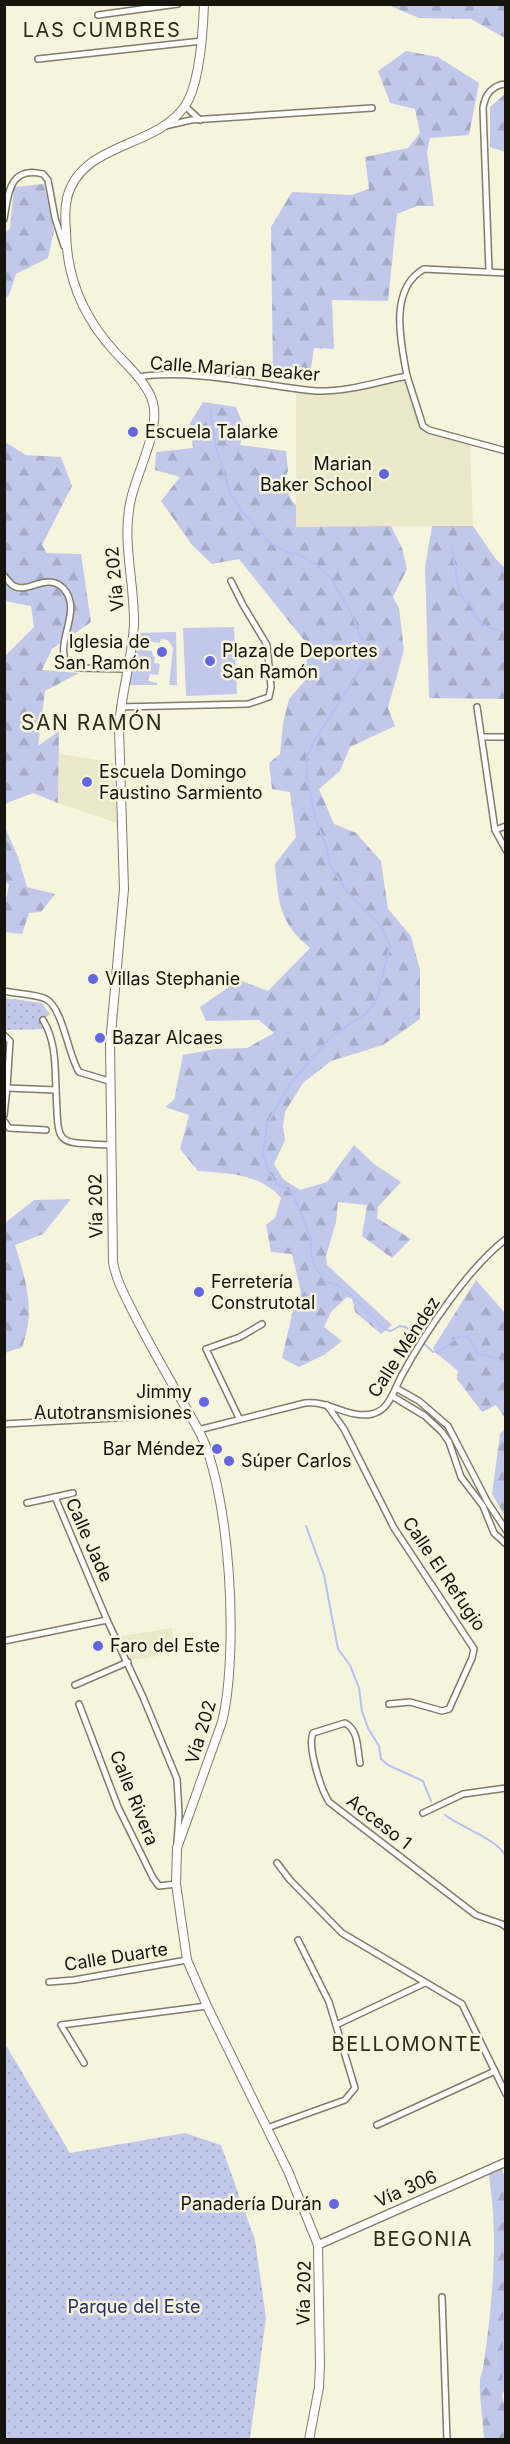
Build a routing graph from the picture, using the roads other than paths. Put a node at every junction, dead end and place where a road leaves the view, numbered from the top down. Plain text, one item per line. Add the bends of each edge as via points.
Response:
1 (178, 4) edge
2 (204, 4) edge
3 (98, 15) dead end
4 (202, 41) junction
5 (38, 59) dead end
6 (506, 84) edge
7 (185, 106) junction
8 (372, 108) dead end
9 (200, 120) junction
10 (165, 127) junction
11 (4, 219) edge
12 (66, 250) junction
13 (489, 271) junction
14 (506, 273) edge
15 (407, 376) junction
16 (137, 377) junction
17 (506, 452) edge
18 (4, 576) edge
19 (231, 581) dead end
20 (127, 669) junction
21 (120, 707) junction
22 (477, 707) dead end
23 (482, 737) junction
24 (506, 737) edge
25 (506, 826) edge
26 (495, 830) junction
27 (506, 850) edge
28 (4, 991) edge
29 (43, 1020) dead end
30 (4, 1035) edge
31 (109, 1081) junction
32 (8, 1088) junction
33 (56, 1090) junction
34 (4, 1115) edge
35 (4, 1121) edge
36 (46, 1130) dead end
37 (110, 1145) junction
38 (506, 1239) edge
39 (262, 1324) dead end
40 (396, 1388) junction
41 (392, 1396) junction
42 (327, 1405) junction
43 (188, 1414) junction
44 (239, 1419) junction
45 (4, 1424) edge
46 (198, 1430) junction
47 (73, 1493) dead end
48 (55, 1497) junction
49 (27, 1503) dead end
50 (506, 1530) edge
51 (506, 1544) edge
52 (107, 1620) junction
53 (4, 1641) edge
54 (128, 1662) junction
55 (75, 1685) dead end
56 (79, 1704) dead end
57 (389, 1704) dead end
58 (360, 1763) dead end
59 (504, 1789) edge
60 (423, 1813) dead end
61 (177, 1848) junction
62 (277, 1863) dead end
63 (176, 1884) junction
64 (506, 1927) edge
65 (298, 1940) dead end
66 (187, 1960) junction
67 (49, 1982) dead end
68 (425, 1983) junction
69 (207, 2006) junction
70 (336, 2025) junction
71 (84, 2063) dead end
72 (495, 2071) junction
73 (506, 2094) edge
74 (377, 2125) dead end
75 (267, 2128) junction
76 (506, 2162) edge
77 (318, 2245) junction
78 (442, 2297) dead end
79 (309, 2439) edge
80 (447, 2439) edge

1 - 3 street
2 - 4 main road, Vía 202
4 - 5 street
4 - 7 main road, Vía 202
6 - 13 street via 491,90 483,108
7 - 9 street
7 - 10 main road, Vía 202
8 - 9 street
9 - 10 street
10 - 12 main road, Vía 202 via 104,154 79,174 67,198
11 - 12 street via 10,186 17,177 43,174 48,180
12 - 16 main road, Vía 202 via 73,283 89,319
13 - 14 street
13 - 15 street via 424,269 414,274 408,282 401,312 400,338
15 - 16 street, Calle Marian Beaker via 337,391 189,376
15 - 17 street via 423,426
16 - 20 main road, Vía 202 via 153,400 155,410 127,522 134,624
18 - 20 street via 17,588 48,582 67,593 71,612 62,647 67,665
19 - 21 street via 267,645 271,687 268,697 248,704
20 - 21 main road, Vía 202
21 - 31 main road, Vía 202 via 124,889
22 - 23 street
23 - 24 street
23 - 26 street
25 - 26 street
26 - 27 street
28 - 31 street via 52,1003 79,1072
29 - 33 street via 55,1056
30 - 32 street via 10,1041
31 - 37 main road, Vía 202
32 - 33 street
32 - 34 street
33 - 37 street via 61,1138 67,1143
35 - 36 street via 9,1128
37 - 43 main road, Vía 202 via 115,1271
38 - 40 street, Calle Méndez via 483,1258 425,1336
39 - 44 street via 206,1349
40 - 41 street, Calle Méndez
40 - 50 street via 419,1401 448,1426
41 - 42 street, Calle Méndez via 384,1408 368,1415
41 - 51 street via 425,1416 442,1432 461,1477 483,1506 492,1529
42 - 44 street, Calle Méndez via 304,1403
42 - 57 street, Calle El Refugio via 344,1429 394,1528 474,1649 447,1710 410,1702
43 - 45 street
43 - 46 main road, Vía 202
44 - 46 street, Calle Méndez
46 - 61 main road, Vía 202 via 216,1475 229,1581 229,1676 222,1722
47 - 48 street
48 - 49 street, Calle Jade
48 - 52 street, Calle Jade
52 - 53 street
52 - 54 street, Calle Jade
54 - 55 street
54 - 61 street, Calle Jade via 177,1779
56 - 63 street, Calle Rivera via 118,1807 153,1878 159,1886
58 - 64 street, Acceso 1 via 350,1726 345,1723 313,1733 311,1742 320,1785 329,1802 476,1915
59 - 60 street via 463,1794
61 - 63 main road, Vía 202
62 - 68 street via 342,1933
63 - 66 main road, Vía 202
65 - 70 street via 321,1983
66 - 67 street, Calle Duarte
66 - 69 main road, Vía 202
68 - 70 street
68 - 72 street via 462,2004
69 - 71 street via 61,2025
69 - 75 main road, Vía 202
70 - 75 street via 355,2088 352,2094
72 - 73 street
72 - 74 street
75 - 77 main road, Vía 202
76 - 77 street, Vía 306
77 - 79 main road, Vía 202 via 320,2365
78 - 80 street

